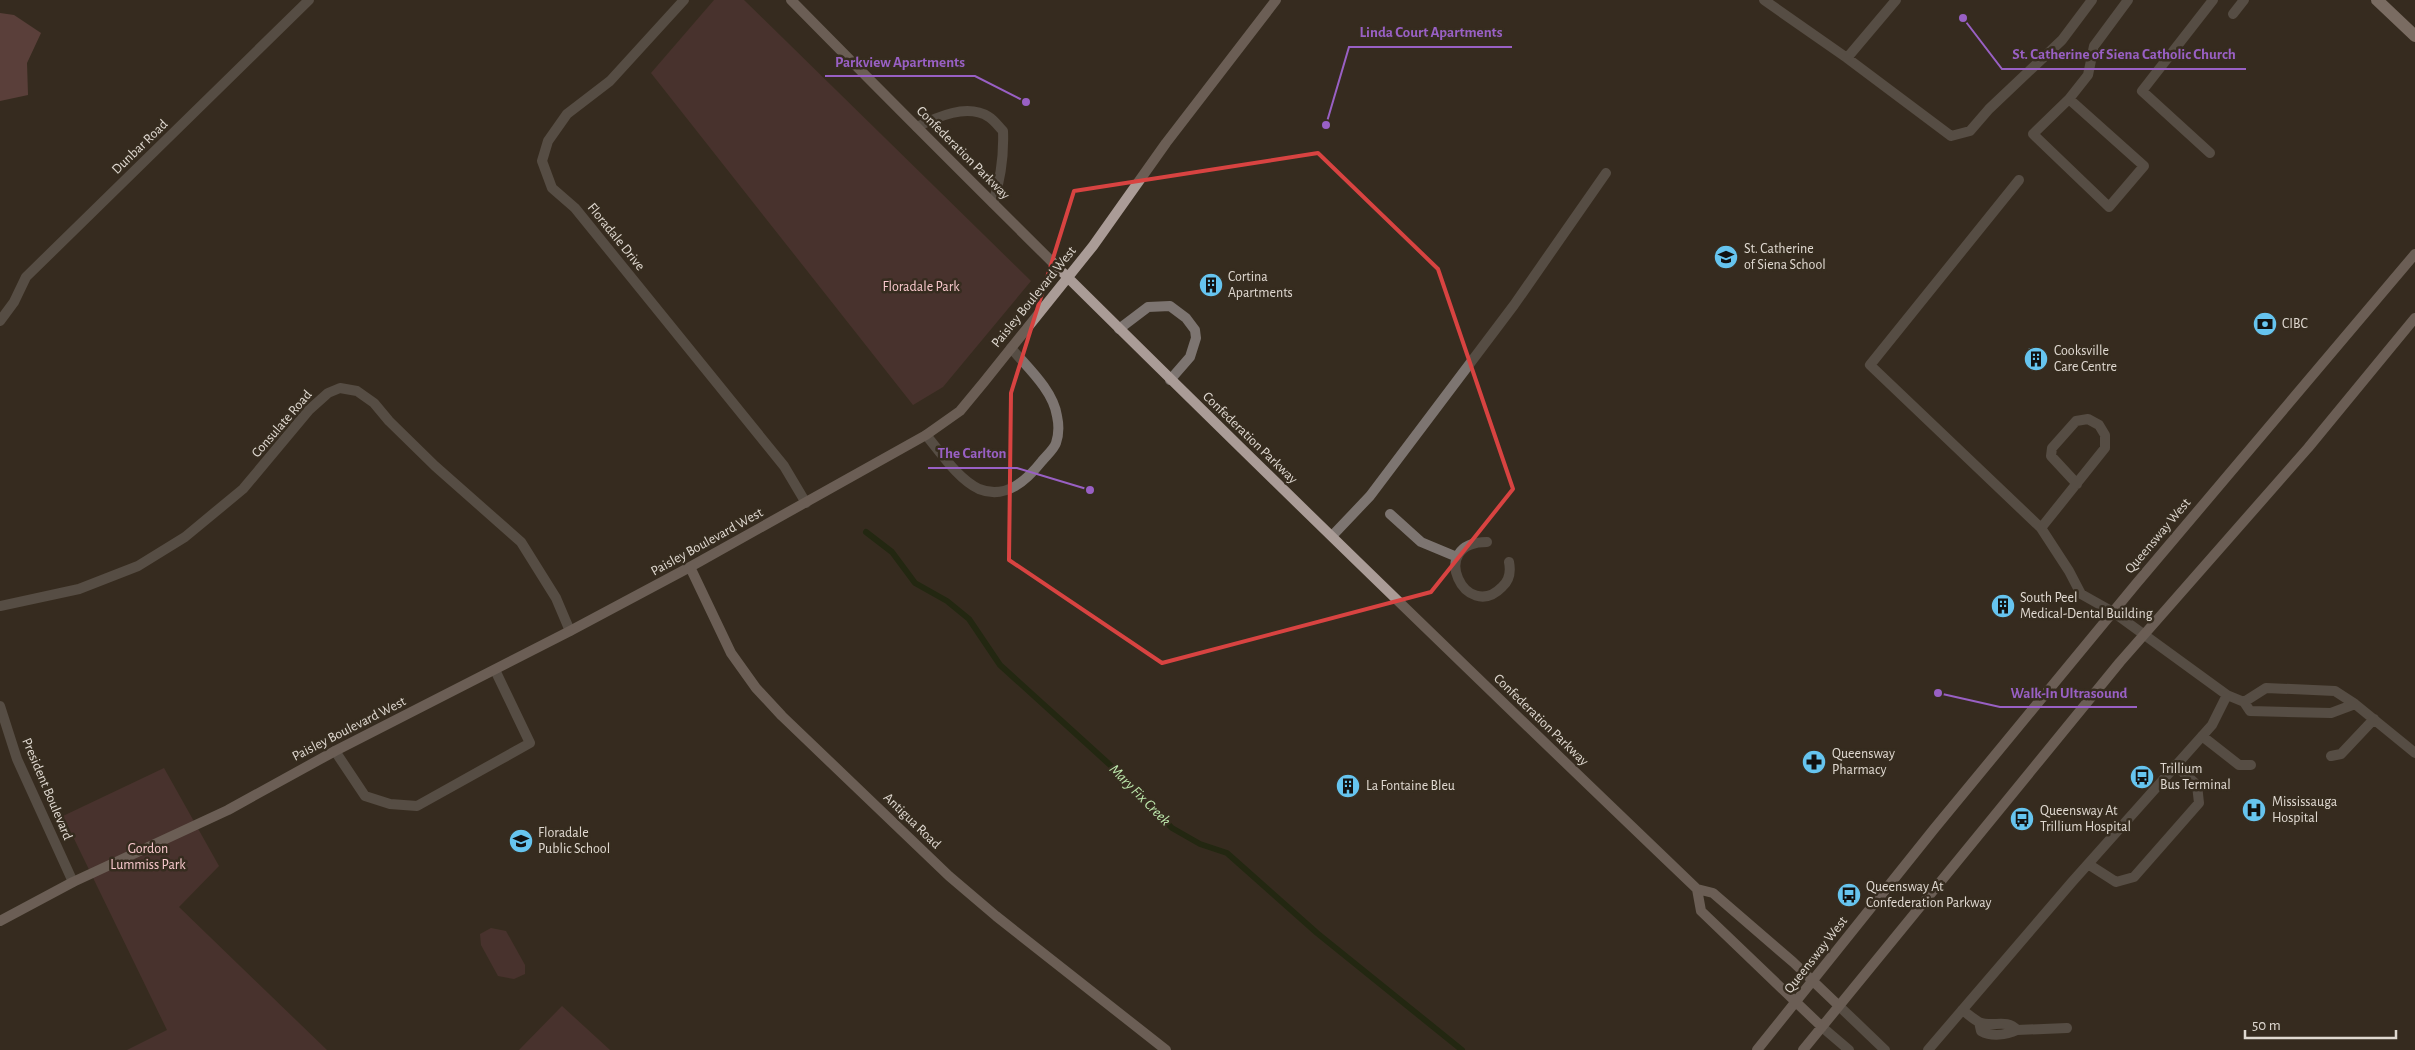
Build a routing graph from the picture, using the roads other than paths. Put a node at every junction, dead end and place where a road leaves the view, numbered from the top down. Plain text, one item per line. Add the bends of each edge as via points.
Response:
1 (309, 0) edge
2 (684, 0) edge
3 (791, 0) edge
4 (1276, 0) edge
5 (1764, 0) edge
6 (1896, 0) edge
7 (2092, 0) edge
8 (2128, 0) edge
9 (2213, 0) edge
10 (2244, 0) edge
11 (2377, 0) edge
12 (2233, 14) dead end
13 (2415, 36) edge
14 (1847, 58) junction
15 (2069, 99) junction
16 (917, 127) junction
17 (2210, 153) dead end
18 (1606, 173) dead end
19 (2019, 180) dead end
20 (994, 202) junction
21 (2415, 254) edge
22 (1068, 276) junction
23 (2415, 318) edge
24 (0, 321) edge
25 (1119, 329) junction
26 (1011, 348) junction
27 (1170, 380) junction
28 (926, 435) junction
29 (2077, 484) junction
30 (806, 503) junction
31 (1390, 514) dead end
32 (2042, 528) junction
33 (1332, 536) junction
34 (1488, 542) dead end
35 (1457, 557) junction
36 (1509, 562) dead end
37 (690, 567) junction
38 (0, 606) edge
39 (2113, 612) junction
40 (570, 631) junction
41 (2144, 634) junction
42 (495, 670) junction
43 (2227, 695) junction
44 (2244, 702) junction
45 (2355, 704) junction
46 (0, 706) edge
47 (2374, 719) junction
48 (2202, 736) junction
49 (335, 751) junction
50 (2415, 753) edge
51 (2330, 756) dead end
52 (2175, 765) junction
53 (2251, 765) dead end
54 (2088, 864) junction
55 (73, 882) junction
56 (1697, 889) junction
57 (0, 921) edge
58 (1812, 981) junction
59 (1797, 1002) junction
60 (1838, 1005) junction
61 (1962, 1010) junction
62 (1822, 1027) junction
63 (2067, 1028) dead end
64 (1166, 1050) edge
65 (1757, 1050) edge
66 (1803, 1050) edge
67 (1849, 1050) edge
68 (1885, 1050) edge
69 (1928, 1050) edge

1 - 24 street, Dunbar Road via 26,277
2 - 30 street, Floradale Drive via 610,81 567,114 548,141 542,162 552,188 575,208 778,459
3 - 16 street, Confederation Parkway
4 - 22 street, Paisley Boulevard West
5 - 14 street
6 - 14 street
7 - 14 street via 2062,40 1970,130 1951,136
8 - 15 street via 2094,46 2088,75
9 - 17 street via 2142,91
10 - 12 street
11 - 13 main road
15 - 15 street via 2033,134 2109,207 2144,166
16 - 20 street, Confederation Parkway
16 - 20 street via 939,116 964,111 988,116 1003,131 1004,150
18 - 33 street via 1484,345 1370,496
19 - 32 street via 1870,365
20 - 22 street, Confederation Parkway
21 - 39 street, Queensway West
22 - 25 street, Confederation Parkway
22 - 26 street, Paisley Boulevard West
23 - 41 street via 2308,448
25 - 27 street, Confederation Parkway
25 - 27 street via 1148,308 1170,306 1186,318 1195,330 1196,338 1190,357
26 - 28 street, Paisley Boulevard West via 960,411
26 - 28 street via 1043,386 1057,415 1056,444 1028,478 1008,490 992,494 977,488 963,478
27 - 33 street, Confederation Parkway
28 - 30 street, Paisley Boulevard West
29 - 29 street via 2105,448 2105,435 2099,424 2088,419 2076,420 2052,448 2051,456
29 - 32 street
30 - 37 street, Paisley Boulevard West
31 - 35 street via 1422,542
32 - 39 street via 2081,594
33 - 56 street, Confederation Parkway
34 - 35 street via 1470,544
35 - 36 street via 1459,583 1465,590 1482,596 1499,591 1505,584 1509,576
37 - 40 street, Paisley Boulevard West
37 - 64 street, Antigua Road via 731,653 756,688 782,716 949,876
38 - 40 street, Consulate Road via 79,589 138,566 185,537 243,489 309,410 328,393 340,388 357,391 374,403 435,466 521,542 556,598
39 - 41 street
39 - 58 street, Queensway West
40 - 42 street, Paisley Boulevard West
41 - 43 street
41 - 60 street via 1918,912
42 - 49 street, Paisley Boulevard West
42 - 49 street via 530,743 417,806 390,804 365,796
43 - 44 street
43 - 48 street via 2212,725
44 - 45 street via 2250,712 2330,713
44 - 45 street via 2266,688 2335,691
45 - 47 street
46 - 55 street, President Boulevard via 17,759
47 - 50 street
47 - 51 street via 2341,754
48 - 52 street
48 - 53 street via 2239,765
49 - 55 street, Paisley Boulevard West via 228,810
52 - 54 street
52 - 54 street via 2197,785 2199,803 2186,818 2134,877 2116,882
54 - 61 street
55 - 57 street, Paisley Boulevard West
56 - 58 street, Confederation Parkway via 1713,893
56 - 59 street via 1701,911
58 - 59 street, Queensway West
58 - 60 street, Confederation Parkway
59 - 62 street
59 - 65 street, Queensway West
60 - 62 street
60 - 68 street
61 - 63 street via 1979,1022 1981,1031 1986,1034
61 - 69 street
62 - 66 street
62 - 67 street

